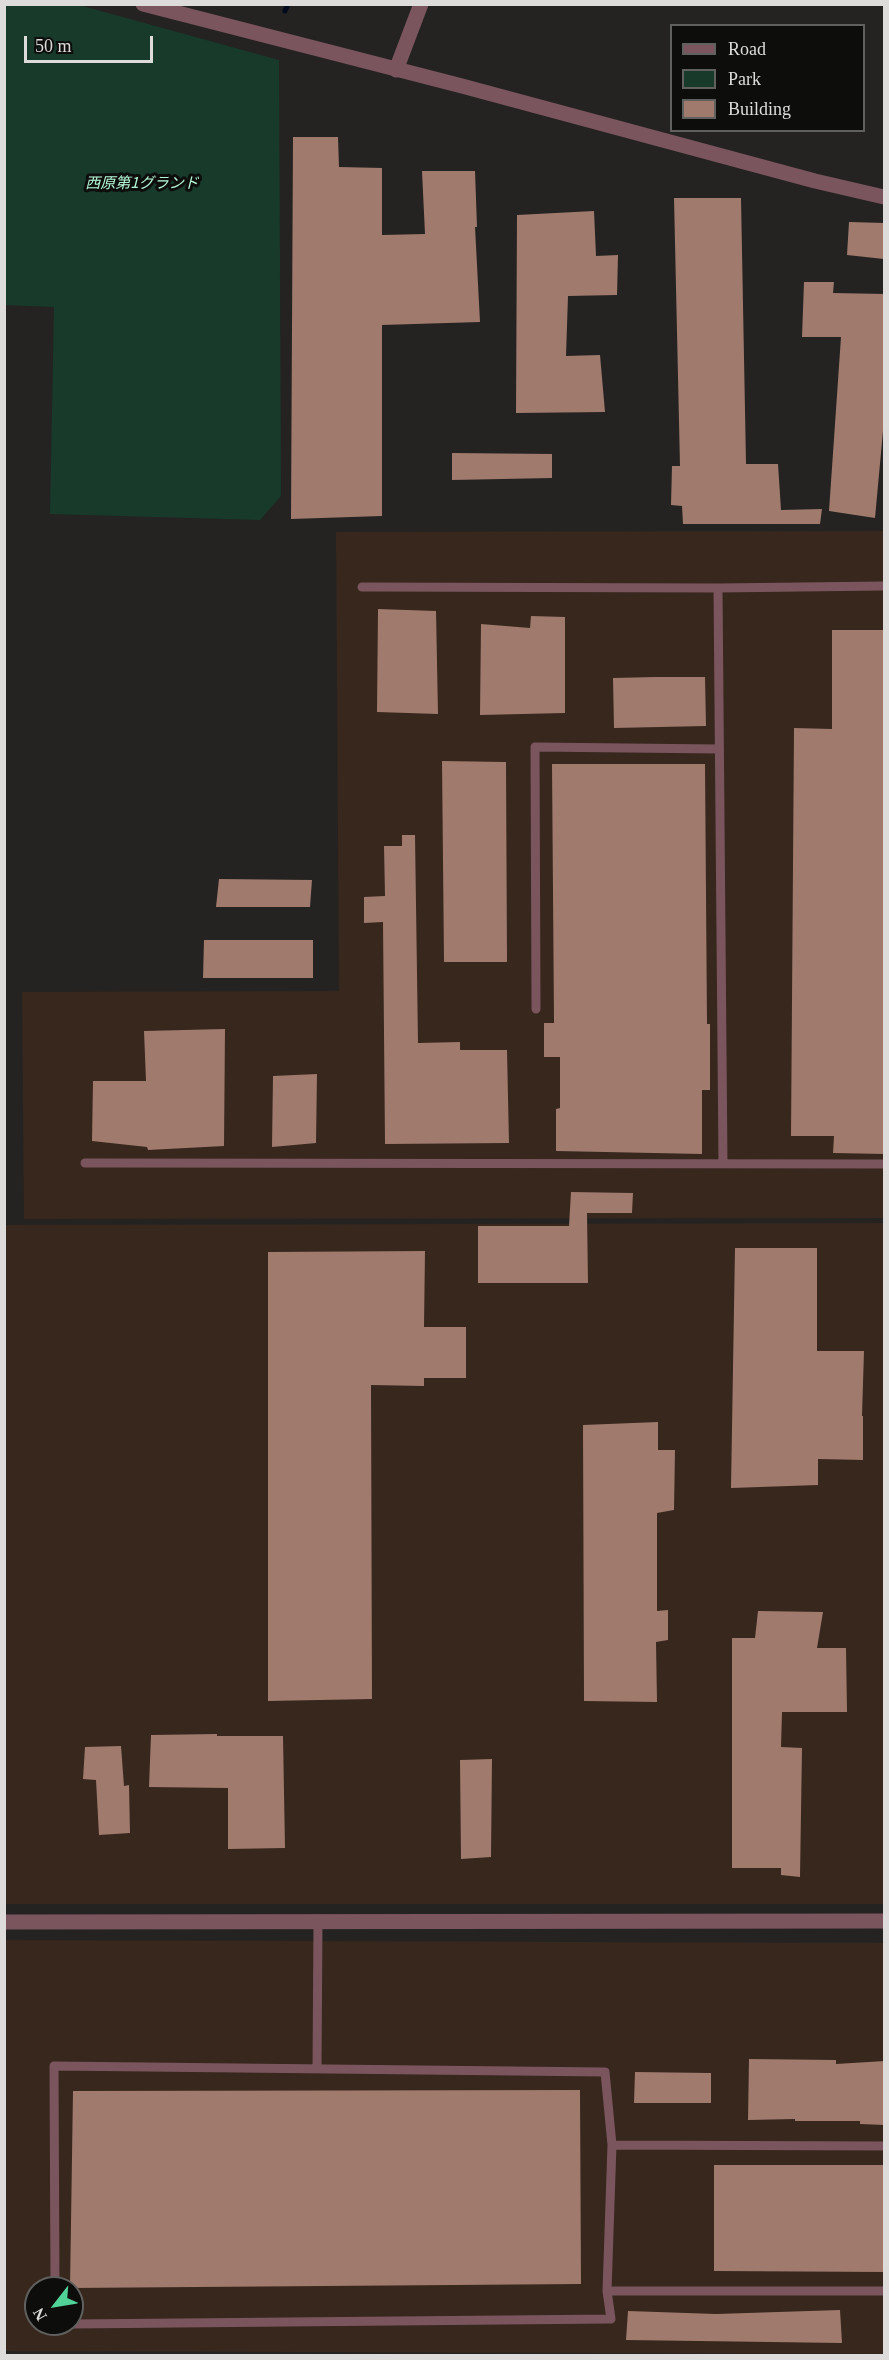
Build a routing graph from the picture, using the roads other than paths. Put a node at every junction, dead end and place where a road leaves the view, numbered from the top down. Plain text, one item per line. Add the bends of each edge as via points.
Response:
1 (143, 4) edge
2 (421, 4) edge
3 (396, 70) junction
4 (885, 197) edge
5 (885, 586) edge
6 (362, 587) dead end
7 (718, 588) junction
8 (719, 749) junction
9 (536, 1009) dead end
10 (85, 1162) dead end
11 (723, 1163) junction
12 (885, 1164) edge
13 (885, 1921) edge
14 (4, 1922) edge
15 (318, 1922) junction
16 (317, 2069) junction
17 (612, 2145) junction
18 (885, 2146) edge
19 (55, 2276) edge
20 (607, 2291) junction
21 (885, 2291) edge
22 (84, 2324) edge

1 - 3 street
2 - 3 street
3 - 4 street
5 - 7 lane
6 - 7 lane
7 - 8 lane
8 - 9 lane via 535,747
8 - 11 lane
10 - 11 lane
11 - 12 lane
13 - 15 street
14 - 15 street
15 - 16 lane
16 - 17 lane via 605,2072
16 - 19 lane via 54,2066
17 - 18 lane
17 - 20 lane
20 - 21 lane
20 - 22 lane via 611,2319

